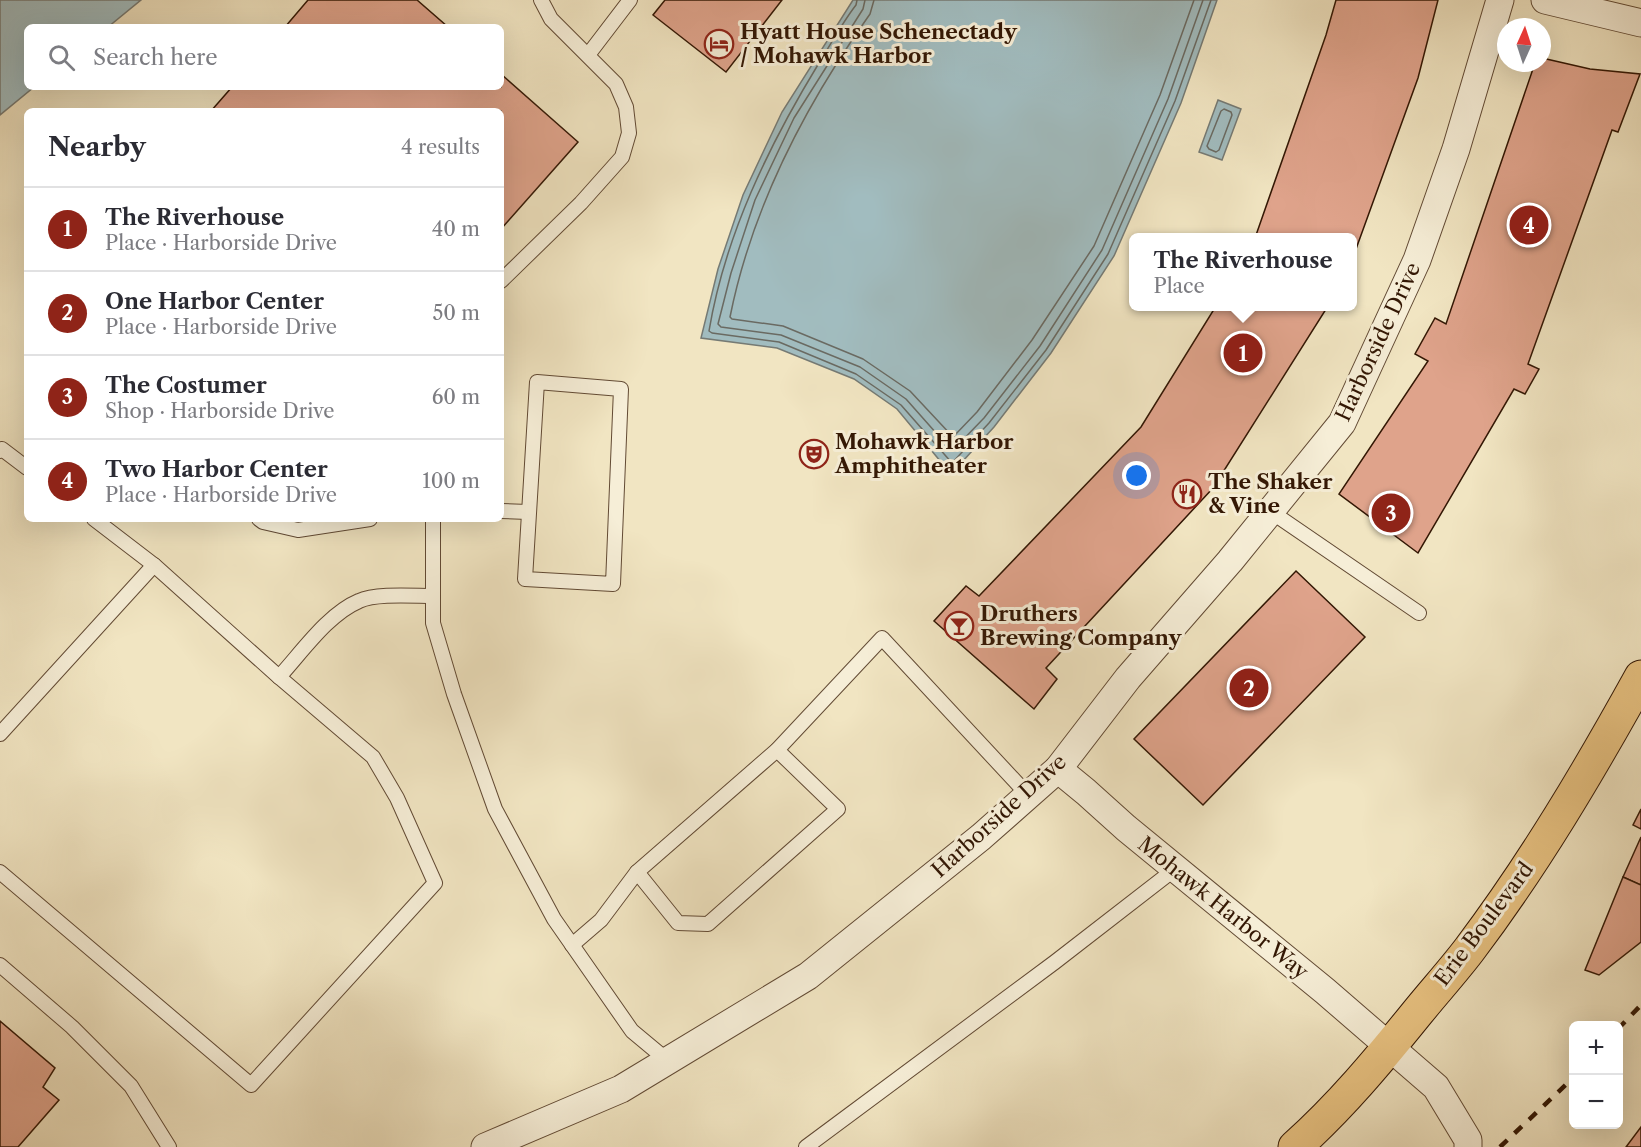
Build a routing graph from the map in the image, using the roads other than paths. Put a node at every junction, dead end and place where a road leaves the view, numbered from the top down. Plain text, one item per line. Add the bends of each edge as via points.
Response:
1 (541, 0) edge
2 (630, 0) edge
3 (1500, 0) edge
4 (1545, 0) edge
5 (1641, 23) edge
6 (588, 55) junction
7 (504, 278) edge
8 (0, 451) edge
9 (24, 466) edge
10 (504, 511) edge
11 (1270, 511) junction
12 (528, 512) junction
13 (98, 522) edge
14 (263, 522) edge
15 (350, 522) edge
16 (434, 522) edge
17 (154, 565) junction
18 (433, 596) junction
19 (1419, 613) dead end
20 (279, 677) junction
21 (1641, 677) edge
22 (0, 734) edge
23 (777, 750) junction
24 (1058, 769) junction
25 (1028, 795) junction
26 (1175, 869) junction
27 (0, 872) edge
28 (637, 872) junction
29 (573, 945) junction
30 (0, 965) edge
31 (1390, 1047) junction
32 (668, 1061) junction
33 (169, 1147) edge
34 (485, 1147) edge
35 (806, 1147) edge
36 (1295, 1147) edge
37 (1468, 1147) edge

1 - 6 lane via 551,19
2 - 6 lane
3 - 11 street, Harborside Drive via 1456,148 1417,260 1342,423
4 - 5 street
6 - 7 lane via 616,84 626,106 630,133 622,157
8 - 9 lane
10 - 12 lane
11 - 19 lane
11 - 24 street, Harborside Drive via 1128,678
12 - 12 lane via 525,579 613,584 621,389 537,382
13 - 17 lane
14 - 15 lane via 298,530
16 - 18 lane
17 - 20 lane
17 - 22 lane
18 - 20 lane via 361,600 336,614
18 - 29 lane via 433,622 454,694 495,808 554,919
20 - 27 lane via 373,757 397,798 435,883 250,1085
21 - 31 highway, Erie Boulevard via 1598,756 1533,858 1469,950
23 - 25 lane via 882,638
23 - 28 lane
23 - 28 lane via 838,809 708,924 678,923
24 - 25 street, Harborside Drive
24 - 26 street, Mohawk Harbor Way
25 - 32 street, Harborside Drive via 808,976
26 - 31 street, Mohawk Harbor Way
26 - 35 lane
28 - 29 lane via 601,920
29 - 32 lane via 632,1031
30 - 33 lane via 72,1027 131,1086
31 - 36 highway, Erie Boulevard via 1323,1122
31 - 37 street, Mohawk Harbor Way via 1436,1087 1468,1140
32 - 34 street, Harborside Drive via 621,1089

